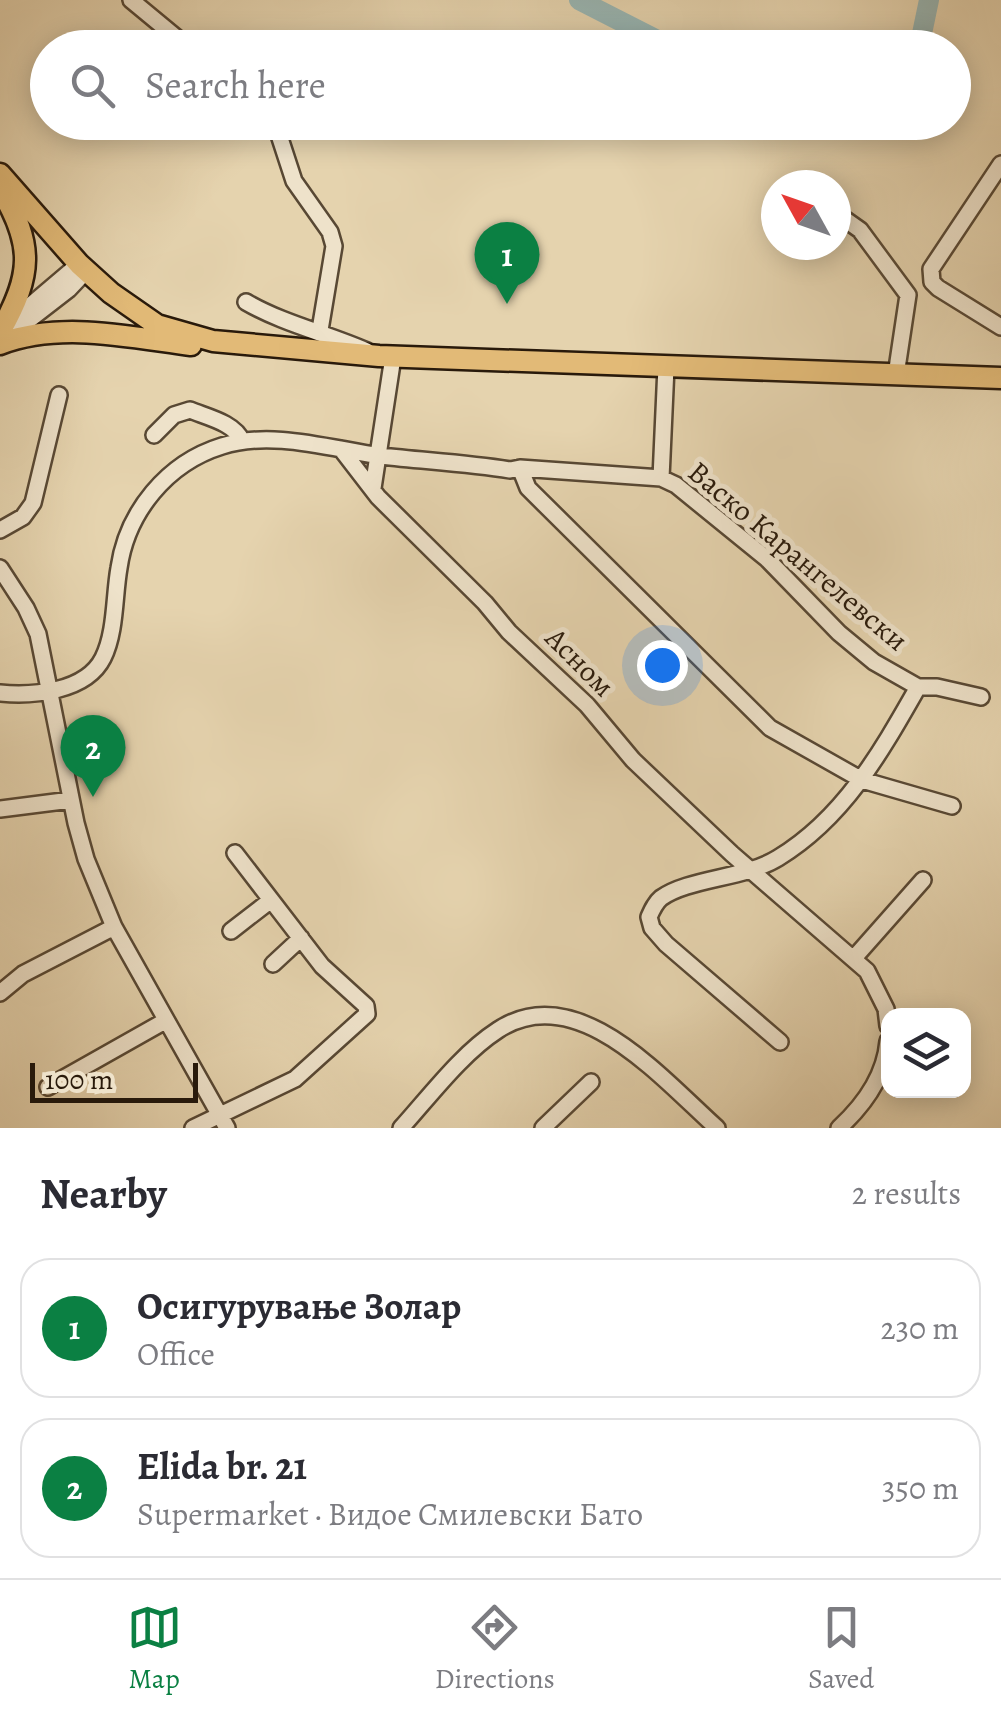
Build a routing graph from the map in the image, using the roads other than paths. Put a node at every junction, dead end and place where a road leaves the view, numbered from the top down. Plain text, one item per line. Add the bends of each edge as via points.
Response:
1 (131, 0) edge
2 (167, 30) edge
3 (280, 140) edge
4 (1001, 164) edge
5 (0, 174) edge
6 (0, 188) edge
7 (851, 224) edge
8 (82, 268) junction
9 (246, 302) dead end
10 (1001, 303) edge
11 (996, 324) edge
12 (0, 330) edge
13 (320, 330) junction
14 (213, 342) junction
15 (0, 343) edge
16 (386, 356) junction
17 (666, 366) junction
18 (896, 375) junction
19 (1001, 378) edge
20 (60, 396) dead end
21 (154, 435) dead end
22 (242, 441) junction
23 (340, 449) junction
24 (377, 455) junction
25 (520, 468) junction
26 (662, 478) junction
27 (372, 488) junction
28 (0, 530) edge
29 (0, 568) edge
30 (918, 687) junction
31 (51, 692) junction
32 (0, 693) edge
33 (980, 697) dead end
34 (862, 780) junction
35 (71, 800) junction
36 (952, 806) dead end
37 (0, 809) edge
38 (235, 853) dead end
39 (752, 871) junction
40 (924, 880) dead end
41 (271, 900) junction
42 (114, 927) junction
43 (230, 931) dead end
44 (301, 938) junction
45 (854, 958) junction
46 (273, 964) dead end
47 (0, 993) edge
48 (883, 1008) edge
49 (165, 1021) junction
50 (780, 1042) dead end
51 (881, 1072) edge
52 (592, 1082) dead end
53 (48, 1087) dead end
54 (223, 1121) edge
55 (193, 1128) edge
56 (401, 1128) edge
57 (544, 1128) edge
58 (717, 1128) edge
59 (839, 1128) edge

1 - 2 street
3 - 13 street via 294,181 330,232 332,263
4 - 11 street via 931,269 938,288
5 - 8 main road
6 - 12 main road via 18,218 26,269
7 - 18 street via 908,295
8 - 12 street
8 - 14 main road via 158,325
8 - 15 street via 69,289
9 - 13 street via 274,318
10 - 11 street
13 - 16 street
14 - 15 main road via 191,346 46,333
14 - 16 main road
16 - 17 main road
16 - 24 street
17 - 18 main road
17 - 26 street
18 - 19 main road
20 - 28 street via 33,503 24,517
21 - 22 street via 190,410 230,427
22 - 23 street, Васко Карангелевски
22 - 31 street via 185,462 136,514 125,538 102,661
23 - 24 street, Васко Карангелевски
23 - 27 street, Асном
24 - 25 street, Васко Карангелевски
24 - 27 street
25 - 26 street, Васко Карангелевски
25 - 34 street via 528,488 770,728
26 - 30 street, Васко Карангелевски via 767,559 874,662
27 - 39 street, Асном via 633,760
29 - 31 street via 38,634
30 - 33 street
30 - 34 street
31 - 32 street
31 - 35 street
34 - 36 street
34 - 39 street via 825,821
35 - 37 street
35 - 42 street
38 - 41 street
39 - 45 street, Асном
39 - 50 street via 663,896 649,917 666,944
40 - 45 street
41 - 43 street
41 - 44 street
42 - 47 street
42 - 49 street
44 - 46 street
44 - 54 street via 367,1014 295,1079
45 - 48 street, Асном
49 - 53 street
49 - 54 street
51 - 59 street
52 - 57 street
54 - 55 street
56 - 58 street via 496,1031 540,1016 586,1022

